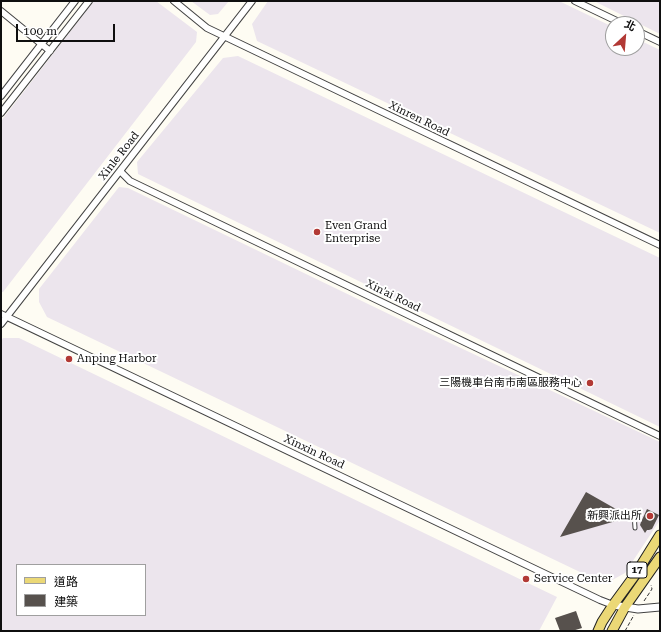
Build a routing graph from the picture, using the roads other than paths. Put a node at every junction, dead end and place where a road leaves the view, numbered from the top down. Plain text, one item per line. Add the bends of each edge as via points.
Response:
1 (75, 1) edge
2 (89, 1) edge
3 (174, 1) edge
4 (252, 1) edge
5 (575, 1) edge
6 (1, 11) edge
7 (606, 16) edge
8 (645, 35) edge
9 (225, 37) junction
10 (660, 42) edge
11 (42, 44) junction
12 (50, 51) junction
13 (1, 96) edge
14 (1, 113) edge
15 (120, 172) junction
16 (660, 245) edge
17 (4, 315) edge
18 (1, 324) edge
19 (660, 436) edge
20 (634, 513) dead end
21 (635, 528) dead end
22 (660, 536) edge
23 (660, 557) edge
24 (613, 605) junction
25 (625, 607) junction
26 (660, 607) edge
27 (598, 631) edge
28 (612, 631) edge

1 - 11 street
2 - 12 street
3 - 9 street, Xinren Road via 207,28
4 - 9 street, Xinle Road
5 - 7 street
6 - 11 street
8 - 10 street
9 - 15 street, Xinle Road
9 - 16 street, Xinren Road
11 - 12 street
11 - 13 street
12 - 14 street
15 - 17 street, Xinle Road
15 - 19 street, Xin'ai Road via 130,181
17 - 18 street, Xinle Road
17 - 24 street, Xinxin Road
20 - 21 lane
22 - 24 main road, 17
23 - 25 main road, 17
24 - 25 street
24 - 27 main road, 17
25 - 26 street
25 - 28 main road, 17

